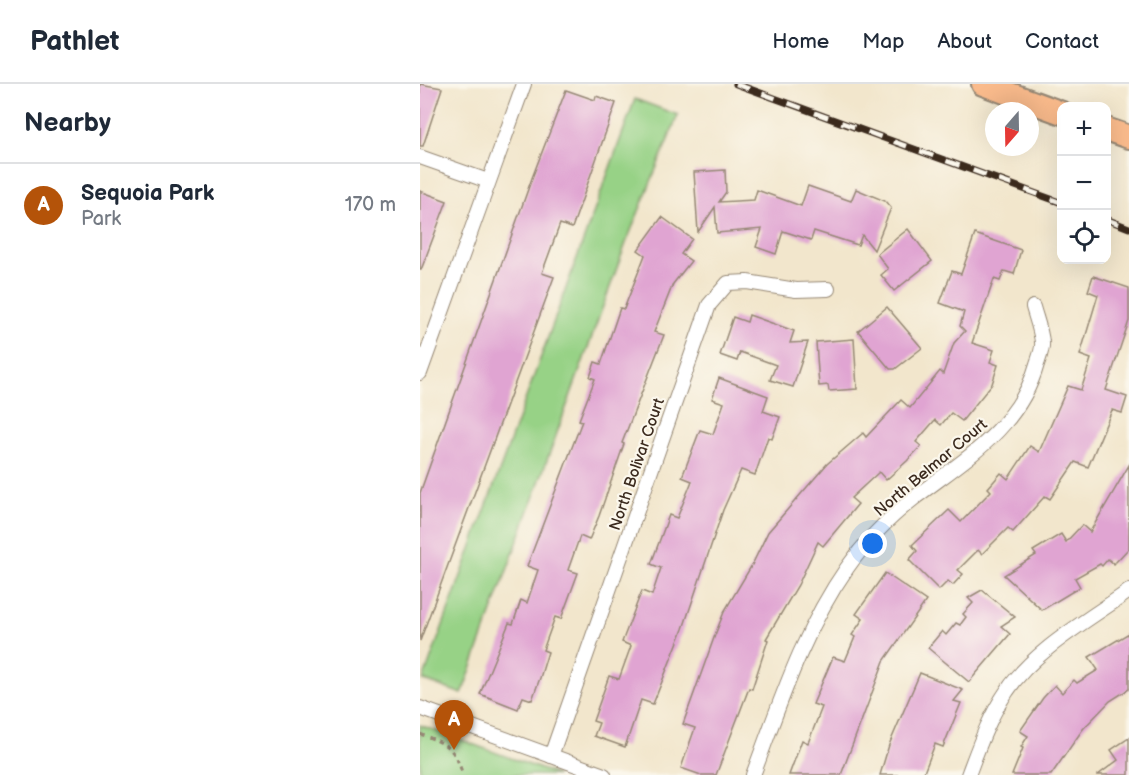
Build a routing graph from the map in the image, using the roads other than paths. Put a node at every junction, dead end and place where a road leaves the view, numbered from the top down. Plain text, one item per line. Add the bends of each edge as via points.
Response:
1 (524, 84) edge
2 (982, 84) edge
3 (1057, 111) edge
4 (1111, 130) edge
5 (1129, 137) edge
6 (420, 157) edge
7 (488, 181) junction
8 (828, 289) dead end
9 (1034, 307) dead end
10 (420, 372) edge
11 (1129, 591) edge
12 (420, 708) edge
13 (551, 756) junction
14 (604, 775) edge
15 (753, 775) edge
16 (968, 775) edge

1 - 7 street
2 - 3 main road
4 - 5 main road
6 - 7 street
7 - 10 street
8 - 13 street, North Bolivar Court via 728,284 709,305
9 - 15 street, North Belmar Court via 1042,344 1030,388 1004,425 962,464 912,500 875,534 849,566 823,604 797,656
11 - 16 street via 1054,644 1008,689 986,726
12 - 13 street
13 - 14 street

